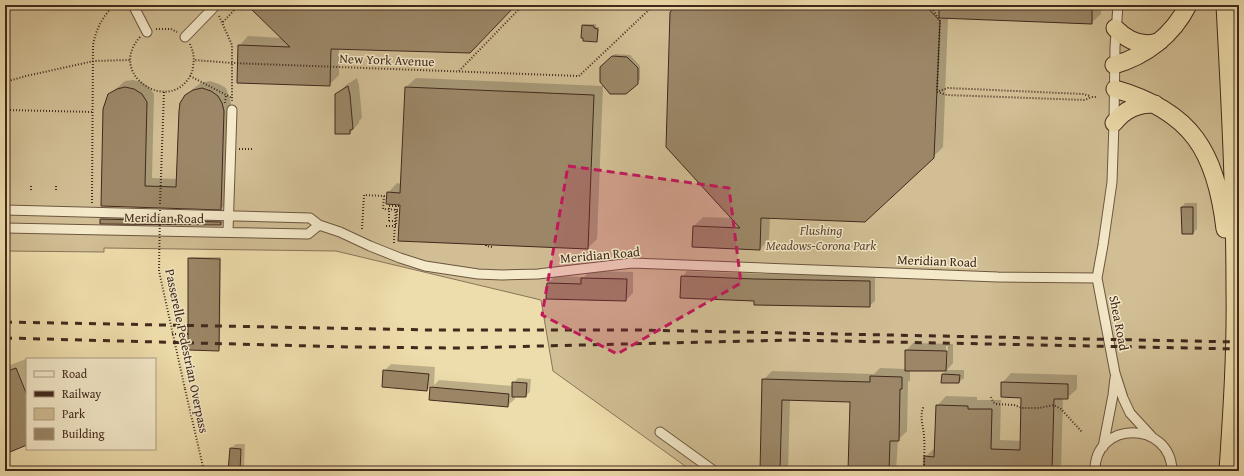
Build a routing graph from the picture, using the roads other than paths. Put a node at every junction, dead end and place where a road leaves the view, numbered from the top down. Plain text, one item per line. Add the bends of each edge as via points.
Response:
1 (133, 5) edge
2 (1118, 5) edge
3 (1188, 5) edge
4 (1225, 5) edge
5 (215, 6) edge
6 (1115, 28) junction
7 (147, 32) road end
8 (185, 37) road end
9 (1160, 41) junction
10 (1114, 66) junction
11 (1115, 89) junction
12 (1155, 104) junction
13 (232, 108) road end
14 (1114, 123) junction
15 (5, 210) edge
16 (229, 215) junction
17 (319, 225) junction
18 (5, 228) edge
19 (228, 232) junction
20 (1097, 278) junction
21 (1234, 361) junction
22 (1115, 373) junction
23 (660, 432) dead end
24 (1153, 438) junction
25 (1103, 447) junction
26 (714, 471) edge
27 (1095, 471) edge
28 (1172, 471) edge
29 (1228, 471) edge

1 - 7 street
2 - 6 street
3 - 9 highway via 1179,21
4 - 21 highway via 1236,290
5 - 8 street
6 - 9 highway via 1135,43
6 - 10 street
9 - 10 highway via 1137,57
10 - 11 street
11 - 12 highway
11 - 14 street
12 - 14 highway via 1131,108
12 - 21 highway via 1179,119 1189,129 1204,150 1214,174 1226,230
13 - 16 street
14 - 20 street via 1112,182
15 - 16 street, Meridian Road
16 - 17 street, Meridian Road via 310,218
16 - 19 street
17 - 19 street, Meridian Road via 308,234
17 - 20 street, Meridian Road via 425,266 478,274 538,274 632,263 998,277
18 - 19 street, Meridian Road
20 - 22 street, Shea Road
21 - 29 highway
22 - 24 street, Shea Road via 1130,413
22 - 25 street, Shea Road
23 - 26 street
24 - 25 street via 1142,433 1129,432 1116,436
24 - 28 street, Shea Road via 1168,453
25 - 27 street, Shea Road via 1096,459

